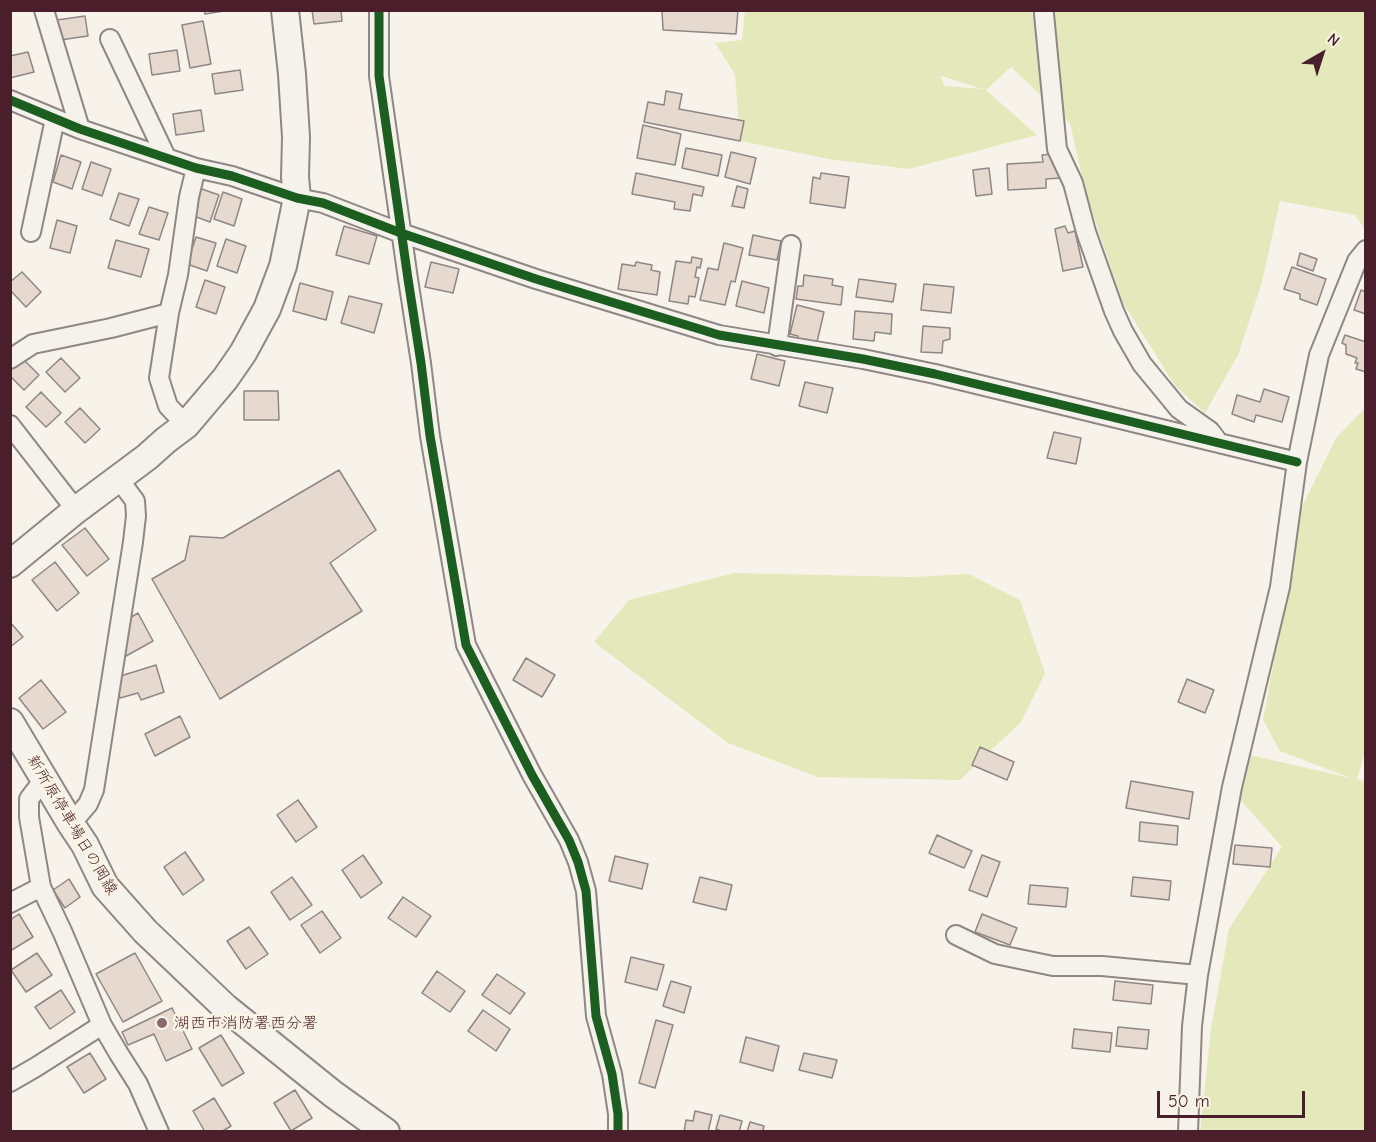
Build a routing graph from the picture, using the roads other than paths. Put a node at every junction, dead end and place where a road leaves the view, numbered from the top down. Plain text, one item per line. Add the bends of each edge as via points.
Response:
1 (44, 10) edge
2 (285, 10) edge
3 (379, 10) edge
4 (1044, 14) dead end
5 (110, 39) dead end
6 (10, 100) edge
7 (55, 119) junction
8 (80, 129) junction
9 (166, 157) junction
10 (196, 168) junction
11 (297, 198) junction
12 (31, 232) dead end
13 (401, 233) junction
14 (790, 245) dead end
15 (1365, 250) edge
16 (170, 313) junction
17 (777, 345) junction
18 (10, 359) edge
19 (10, 425) edge
20 (186, 425) junction
21 (1219, 443) junction
22 (1297, 462) junction
23 (118, 478) junction
24 (76, 510) junction
25 (10, 564) edge
26 (10, 722) edge
27 (45, 778) junction
28 (71, 824) junction
29 (41, 887) junction
30 (10, 903) edge
31 (956, 935) dead end
32 (1198, 975) junction
33 (102, 1025) junction
34 (10, 1082) edge
35 (159, 1131) edge
36 (386, 1131) edge
37 (618, 1131) edge
38 (1188, 1131) edge

1 - 8 street
2 - 11 street
3 - 13 street via 379,76
4 - 21 street via 1057,149 1073,183 1114,311 1142,364 1179,409 1210,431
5 - 9 street
6 - 7 street
7 - 8 street
7 - 12 street
8 - 9 street
9 - 10 street
10 - 11 street
10 - 16 street
11 - 13 street via 323,203
11 - 20 street via 283,266 267,309 225,379
13 - 17 street via 719,335
13 - 37 street via 466,645 578,862 586,891 596,1016 612,1074
14 - 17 street
15 - 22 street via 1319,355
16 - 18 street via 33,344
16 - 20 street via 159,378 168,406
17 - 21 street via 935,374
19 - 24 street
20 - 23 street
21 - 22 street
22 - 32 street via 1280,588 1232,787
23 - 24 street
23 - 28 street via 135,501 136,516 94,790
24 - 25 street
26 - 27 street, 新所原停車場日の岡線
27 - 28 street, 新所原停車場日の岡線
27 - 29 street via 29,798
28 - 36 street, 新所原停車場日の岡線 via 105,886 145,931 225,1007 333,1094
29 - 30 street
29 - 33 street
31 - 32 street via 994,954 1053,966 1102,966
32 - 38 street
33 - 34 street
33 - 35 street via 138,1084

